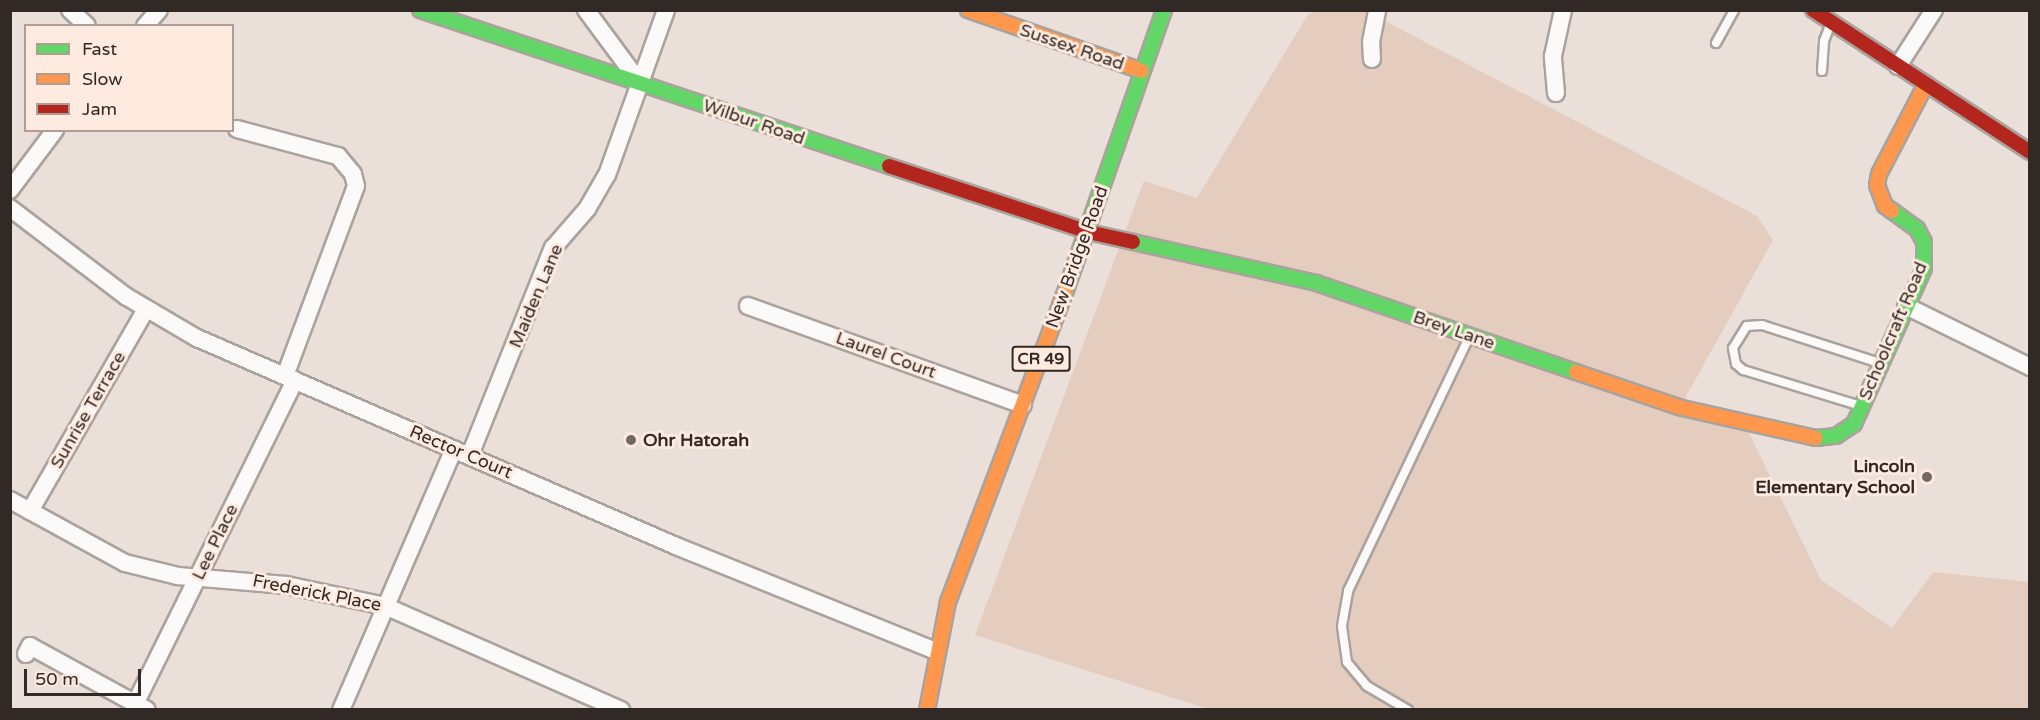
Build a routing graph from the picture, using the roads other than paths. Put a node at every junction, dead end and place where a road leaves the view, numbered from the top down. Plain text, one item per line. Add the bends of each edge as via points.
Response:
1 (70, 10) edge
2 (159, 10) edge
3 (420, 10) edge
4 (586, 10) edge
5 (666, 10) edge
6 (968, 10) edge
7 (1164, 10) edge
8 (1377, 10) edge
9 (1563, 10) edge
10 (1734, 10) edge
11 (1812, 10) edge
12 (1934, 10) edge
13 (1831, 22) junction
14 (85, 24) edge
15 (147, 24) edge
16 (1716, 43) dead end
17 (1372, 59) dead end
18 (1898, 66) junction
19 (1142, 71) junction
20 (1822, 71) dead end
21 (640, 83) junction
22 (1926, 84) junction
23 (1556, 93) dead end
24 (237, 129) dead end
25 (54, 132) edge
26 (2030, 152) edge
27 (10, 190) edge
28 (10, 208) edge
29 (1088, 232) junction
30 (748, 306) dead end
31 (1906, 306) junction
32 (146, 309) junction
33 (1470, 335) junction
34 (1880, 363) junction
35 (2030, 367) edge
36 (290, 378) junction
37 (1023, 405) junction
38 (1861, 406) junction
39 (1817, 438) joint
40 (454, 448) junction
41 (470, 455) junction
42 (10, 500) edge
43 (30, 511) junction
44 (198, 577) junction
45 (385, 606) junction
46 (936, 651) junction
47 (26, 654) dead end
48 (141, 707) edge
49 (341, 710) edge
50 (621, 710) edge
51 (927, 710) edge
52 (1408, 710) edge

1 - 14 street
2 - 15 street
3 - 21 street, Wilbur Road
4 - 21 street
5 - 21 street, Maiden Lane
6 - 19 street, Sussex Road
7 - 19 street, New Bridge Road / CR 49
8 - 17 street
9 - 23 street via 1553,56
10 - 16 lane
11 - 13 street
12 - 18 street
13 - 18 street
13 - 20 lane via 1824,41
18 - 22 street
19 - 29 street, New Bridge Road / CR 49
21 - 29 street, Wilbur Road
21 - 41 street, Maiden Lane via 599,192 553,248
22 - 26 street
22 - 31 street, Schoolcraft Road via 1879,174 1877,185 1885,206 1908,221 1924,242 1924,268
24 - 36 street, Lee Place via 338,156 353,174 356,186
25 - 27 street
28 - 32 street, Rector Court
29 - 33 street, Brey Lane via 1296,278
29 - 37 street, New Bridge Road / CR 49
30 - 37 street, Laurel Court
31 - 34 street, Schoolcraft Road
31 - 35 street
32 - 36 street, Rector Court via 197,338
32 - 43 street, Sunrise Terrace
33 - 39 street, Brey Lane via 1678,406
33 - 52 lane via 1348,591 1342,626 1347,662 1367,686
34 - 38 street, Schoolcraft Road
34 - 38 lane via 1762,325 1747,326 1733,348 1736,364 1743,370
36 - 40 street, Rector Court
36 - 44 street, Lee Place
37 - 46 street, New Bridge Road / CR 49 via 948,602
38 - 39 street, Schoolcraft Road via 1854,424 1836,436
40 - 41 street, Rector Court
40 - 45 street
41 - 46 street, Rector Court via 676,546
42 - 43 street, Frederick Place
43 - 44 street, Frederick Place via 125,563
44 - 45 street, Frederick Place via 277,584
44 - 48 street, Lee Place
45 - 49 street
45 - 50 street, Frederick Place
46 - 51 street, New Bridge Road / CR 49
47 - 48 street via 30,646

